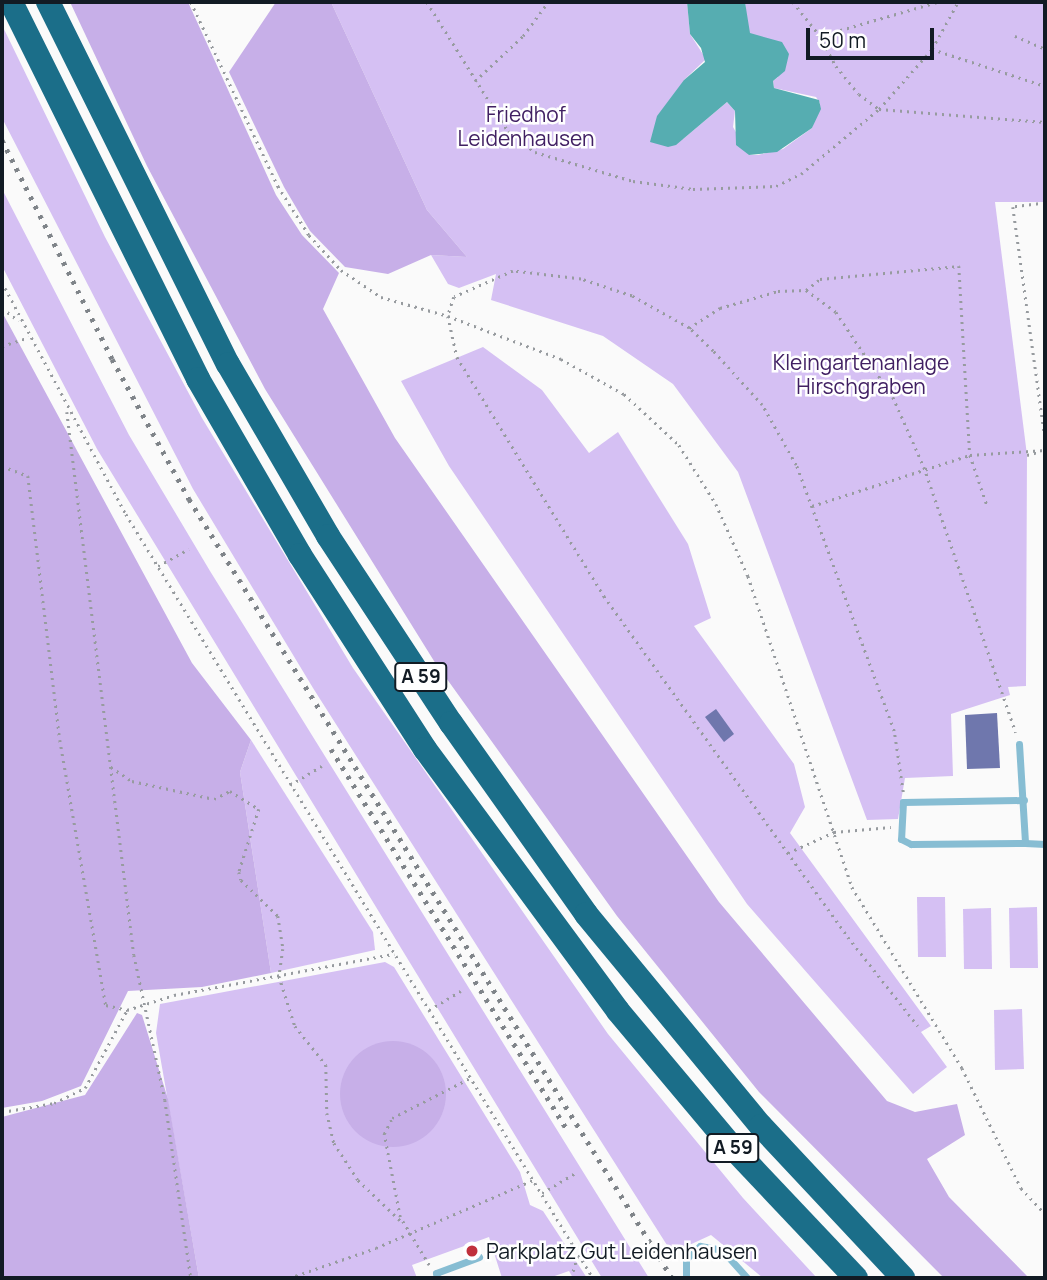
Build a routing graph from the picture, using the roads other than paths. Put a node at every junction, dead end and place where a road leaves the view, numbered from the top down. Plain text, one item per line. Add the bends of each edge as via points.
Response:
1 (10, 2) edge
2 (48, 2) edge
3 (1019, 744) road end
4 (1024, 800) junction
5 (1025, 843) junction
6 (1045, 844) edge
7 (480, 1257) dead end
8 (436, 1276) edge
9 (687, 1278) edge
10 (747, 1278) edge
11 (856, 1278) edge
12 (903, 1278) edge

1 - 11 highway, A 59 via 198,379 300,555 425,748 618,1011 733,1149
2 - 12 highway, A 59 via 228,364 328,536 451,723 586,914 761,1126
3 - 4 lane
4 - 5 lane
4 - 5 lane via 903,802 901,839 911,844
5 - 6 lane
7 - 8 lane
9 - 10 lane via 686,1259 701,1246 722,1250

